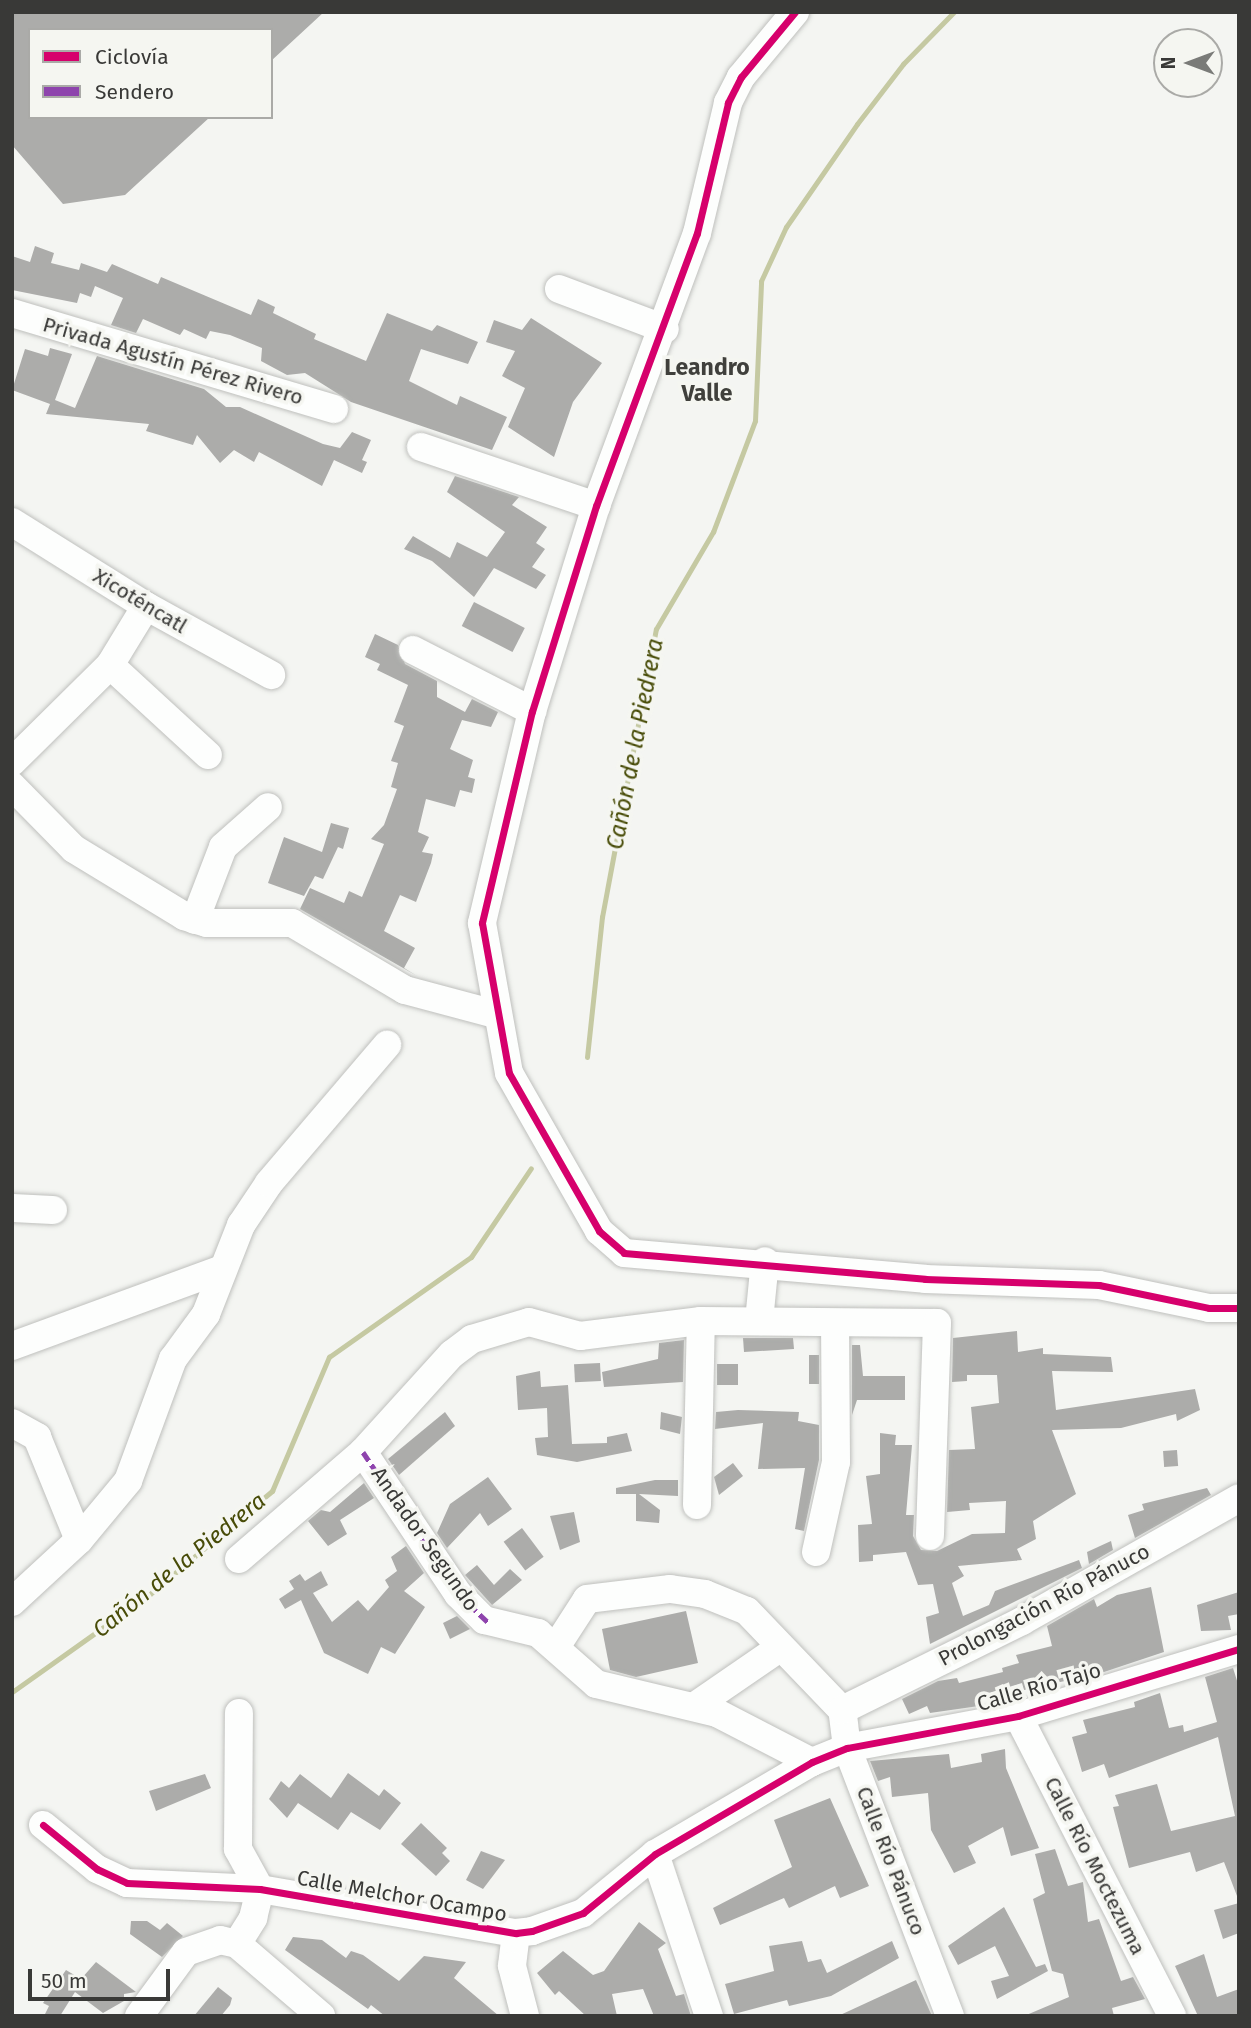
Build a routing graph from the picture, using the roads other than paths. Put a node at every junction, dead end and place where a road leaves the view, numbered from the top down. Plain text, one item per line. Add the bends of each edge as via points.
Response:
1 (794, 12) edge
2 (559, 289) dead end
3 (12, 313) edge
4 (665, 329) junction
5 (334, 409) dead end
6 (421, 447) dead end
7 (596, 506) junction
8 (12, 522) edge
9 (146, 606) junction
10 (413, 650) dead end
11 (110, 665) junction
12 (271, 675) dead end
13 (532, 711) junction
14 (208, 755) dead end
15 (12, 762) edge
16 (12, 786) edge
17 (268, 807) dead end
18 (195, 920) junction
19 (498, 1015) junction
20 (387, 1045) dead end
21 (12, 1208) edge
22 (52, 1210) dead end
23 (765, 1261) junction
24 (222, 1269) junction
25 (925, 1279) junction
26 (1239, 1308) edge
27 (701, 1321) junction
28 (759, 1321) junction
29 (921, 1323) junction
30 (835, 1325) junction
31 (12, 1346) edge
32 (12, 1423) edge
33 (363, 1452) junction
34 (1239, 1498) edge
35 (697, 1505) dead end
36 (930, 1536) dead end
37 (79, 1540) junction
38 (816, 1552) dead end
39 (239, 1559) dead end
40 (12, 1602) edge
41 (556, 1647) junction
42 (781, 1647) junction
43 (1239, 1649) edge
44 (695, 1706) junction
45 (845, 1709) junction
46 (239, 1713) dead end
47 (1018, 1716) junction
48 (847, 1748) junction
49 (811, 1762) junction
50 (43, 1825) dead end
51 (654, 1854) junction
52 (260, 1889) junction
53 (516, 1933) junction
54 (237, 1944) junction
55 (139, 2016) edge
56 (321, 2016) edge
57 (525, 2016) edge
58 (709, 2016) edge
59 (950, 2016) edge
60 (1172, 2016) edge

1 - 4 street via 741,76 728,103 697,233
2 - 4 street
3 - 5 street, Privada Agustín Pérez Rivero
4 - 7 street
6 - 7 street
7 - 13 street
8 - 9 street, Xicoténcatl
9 - 11 street
9 - 12 street, Xicoténcatl
10 - 13 street
11 - 14 street
11 - 15 street
13 - 19 street via 482,923
16 - 18 street via 74,849
17 - 18 street via 223,846
18 - 19 street via 292,923 405,990
19 - 23 street via 516,1089 611,1245 643,1259
20 - 24 street via 269,1183 241,1225
21 - 22 street
23 - 25 street
23 - 28 street
24 - 31 street
24 - 37 street via 206,1314 173,1359 128,1481
25 - 26 street via 1099,1285 1209,1308
25 - 29 street
27 - 28 street
27 - 33 street via 580,1336 529,1322 489,1332 452,1354
27 - 35 street
28 - 30 street
29 - 30 street
29 - 36 street via 937,1323
30 - 38 street via 836,1462
32 - 37 street via 37,1437
33 - 39 street
33 - 41 street, Andador Segundo via 458,1594 490,1624 513,1624
34 - 45 street, Prolongación Río Pánuco via 1022,1621
37 - 40 street
41 - 42 street via 587,1600 670,1588 705,1594 747,1611
41 - 44 street via 596,1684 620,1694
42 - 44 street
42 - 45 street
43 - 47 street, Calle Río Tajo
44 - 49 street
45 - 48 street, Calle Río Pánuco
46 - 52 street via 238,1849
47 - 48 street, Calle Río Tajo
47 - 60 street, Calle Río Moctezuma
48 - 49 street, Calle Melchor Ocampo
48 - 59 street, Calle Río Pánuco
49 - 51 street, Calle Melchor Ocampo
50 - 52 street, Calle Melchor Ocampo via 97,1869 127,1882
51 - 53 street, Calle Melchor Ocampo via 583,1913 545,1929
51 - 58 street
52 - 53 street, Calle Melchor Ocampo
52 - 54 street via 253,1918
53 - 57 street via 512,1966
54 - 55 street via 209,1940 186,1952
54 - 56 street

